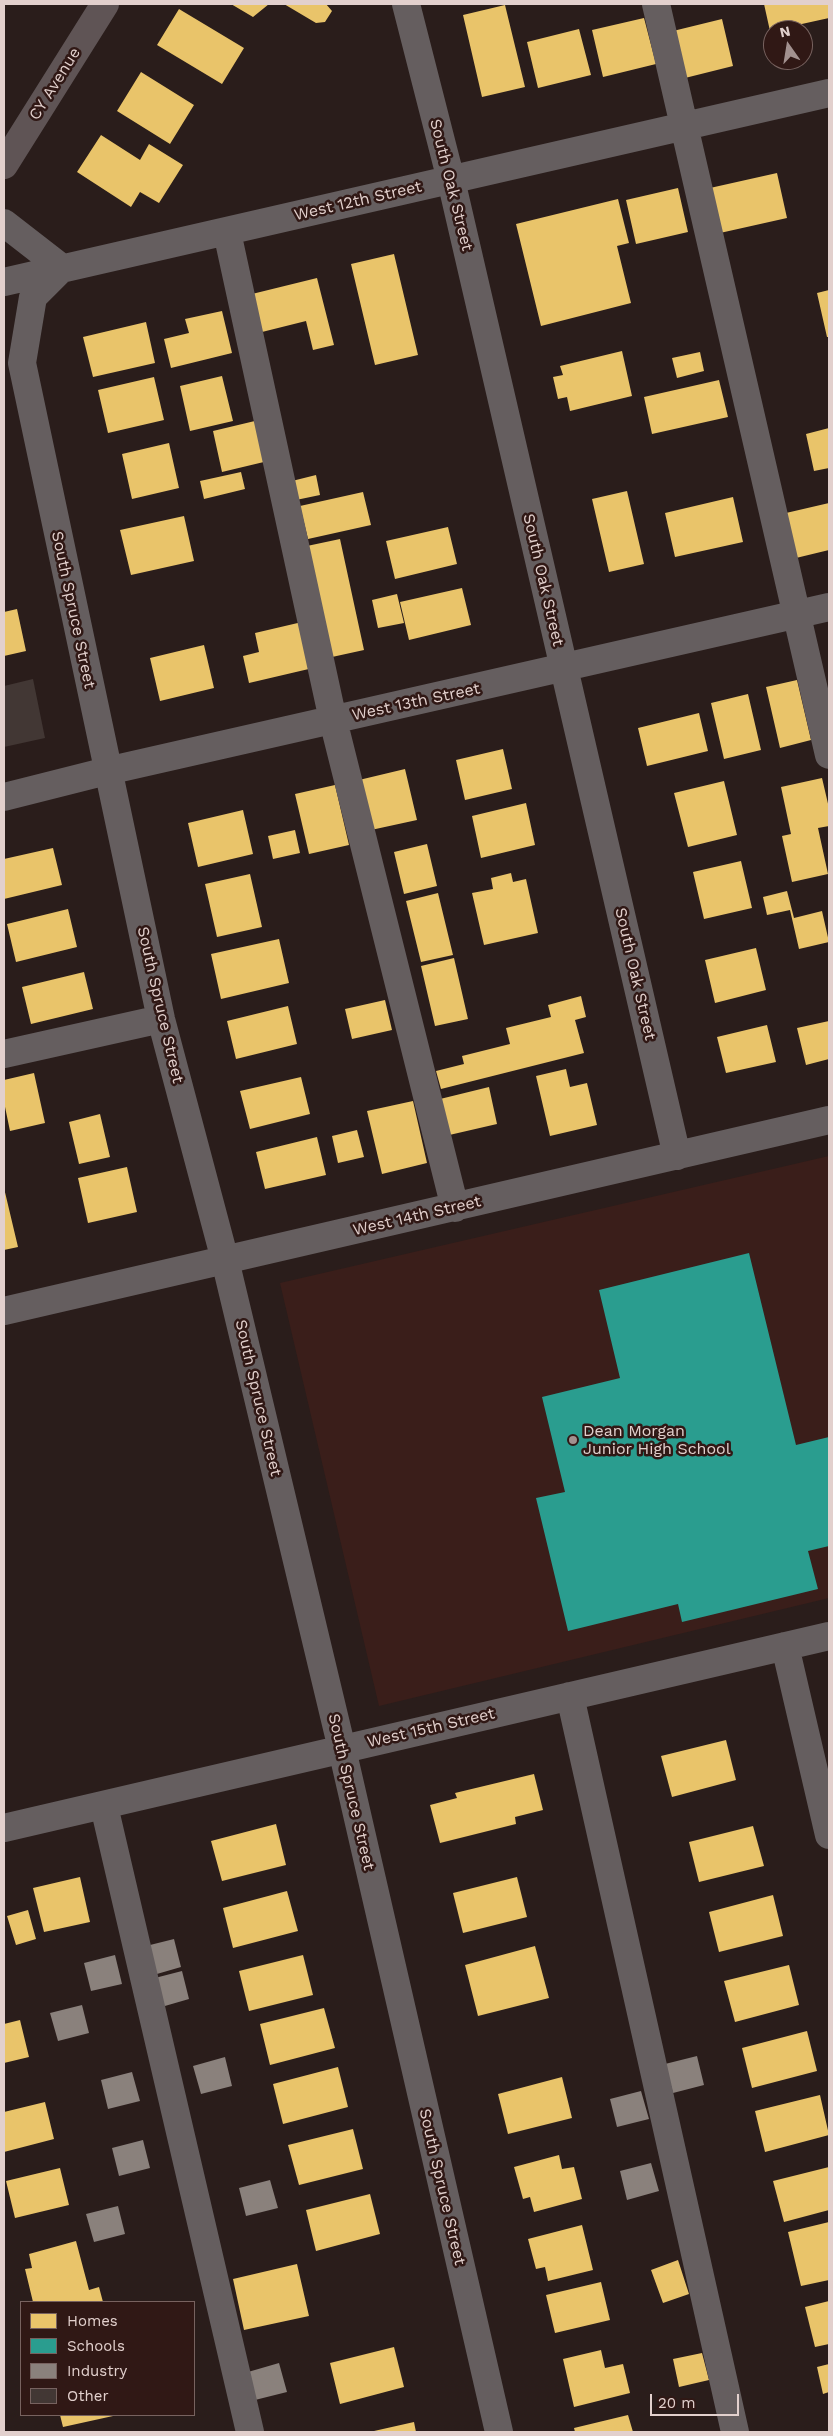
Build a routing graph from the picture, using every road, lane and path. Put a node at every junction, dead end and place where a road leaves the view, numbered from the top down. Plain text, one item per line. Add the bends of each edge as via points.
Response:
1 (106, 4) edge
2 (406, 4) edge
3 (656, 4) edge
4 (829, 93) edge
5 (686, 128) junction
6 (4, 165) edge
7 (451, 180) junction
8 (4, 223) edge
9 (227, 232) junction
10 (62, 268) junction
11 (4, 282) edge
12 (4, 335) edge
13 (22, 363) junction
14 (829, 607) edge
15 (796, 614) junction
16 (564, 669) junction
17 (333, 720) junction
18 (829, 755) edge
19 (107, 772) junction
20 (4, 798) edge
21 (161, 1019) junction
22 (4, 1054) edge
23 (829, 1120) edge
24 (677, 1156) junction
25 (455, 1208) junction
26 (225, 1260) junction
27 (4, 1311) edge
28 (829, 1636) edge
29 (785, 1646) junction
30 (570, 1696) junction
31 (342, 1749) junction
32 (104, 1806) junction
33 (4, 1828) edge
34 (829, 1835) edge
35 (250, 2432) edge
36 (499, 2432) edge
37 (735, 2432) edge

1 - 6 main road, CY Avenue
2 - 7 street, South Oak Street
3 - 5 street
4 - 5 street, West 12th Street
5 - 7 street, West 12th Street
5 - 15 street
7 - 9 street, West 12th Street
7 - 16 street, South Oak Street
8 - 10 street
9 - 10 street, West 12th Street
9 - 17 street
10 - 11 street, West 12th Street
10 - 13 street, South Spruce Street via 33,297
12 - 13 street, South Spruce Street
13 - 19 street, South Spruce Street
14 - 15 street, West 13th Street
15 - 16 street, West 13th Street
15 - 18 street
16 - 17 street, West 13th Street
16 - 24 street, South Oak Street
17 - 19 street, West 13th Street
17 - 25 street
19 - 20 street, West 13th Street
19 - 21 street, South Spruce Street
21 - 22 street
21 - 26 street, South Spruce Street
23 - 24 street, West 14th Street
24 - 25 street, West 14th Street
25 - 26 street, West 14th Street
26 - 27 street, West 14th Street
26 - 31 street, South Spruce Street
28 - 29 street, West 15th Street
29 - 30 street, West 15th Street
29 - 34 street
30 - 31 street, West 15th Street
30 - 37 street
31 - 32 street, West 15th Street
31 - 36 street, South Spruce Street
32 - 33 street, West 15th Street
32 - 35 street

